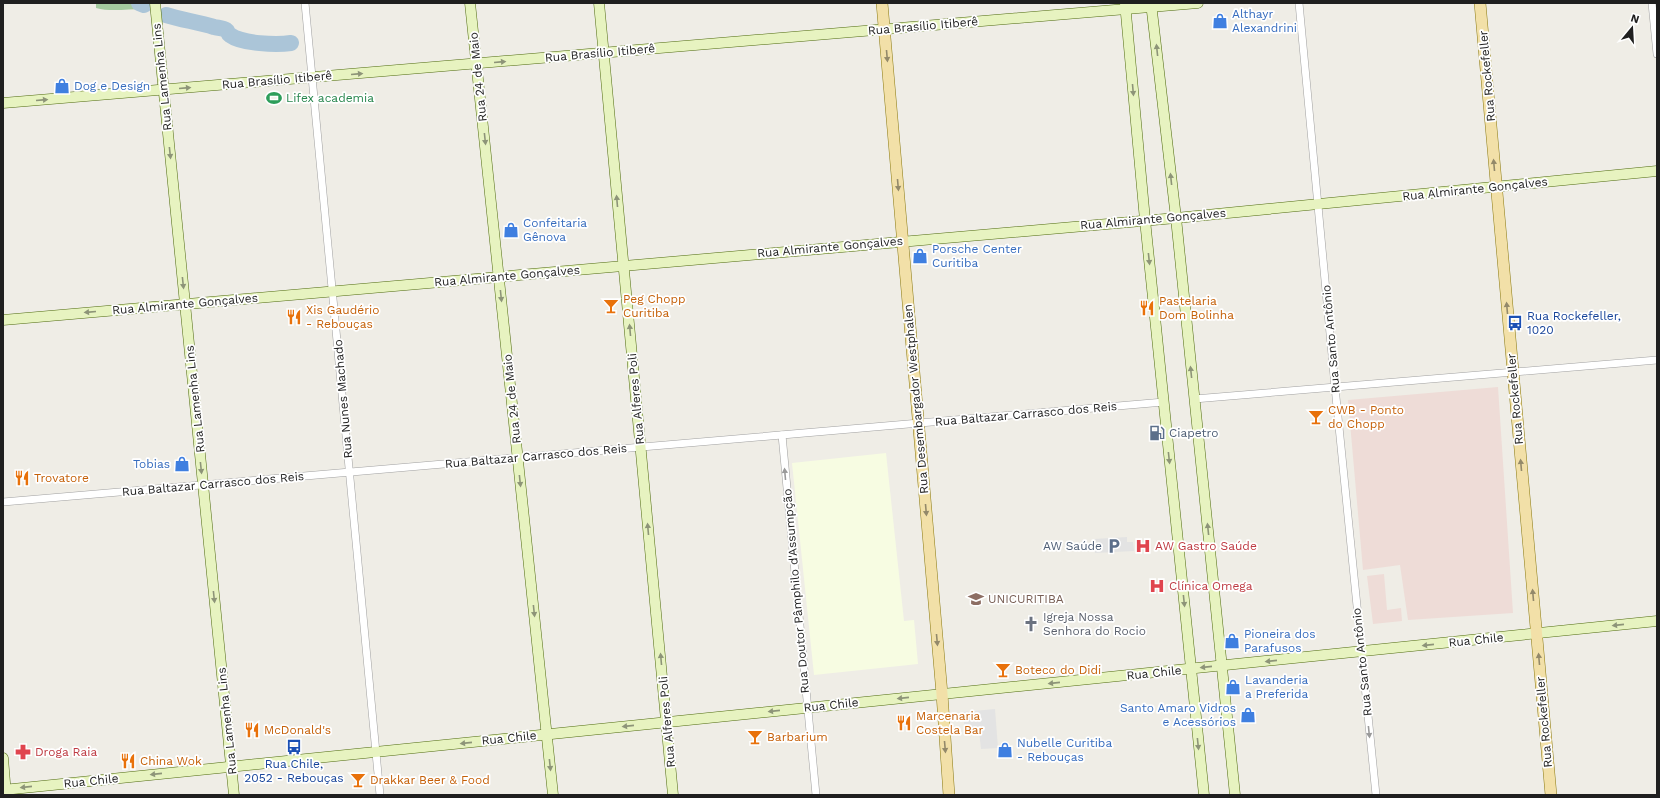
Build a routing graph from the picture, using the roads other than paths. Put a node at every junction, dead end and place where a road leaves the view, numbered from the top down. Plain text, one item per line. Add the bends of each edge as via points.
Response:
1 (155, 3) edge
2 (305, 3) edge
3 (470, 3) edge
4 (599, 3) edge
5 (882, 3) edge
6 (1198, 3) edge
7 (1299, 3) edge
8 (1480, 3) edge
9 (1652, 3) edge
10 (1152, 5) edge
11 (1125, 6) edge
12 (884, 29) junction
13 (604, 53) junction
14 (1657, 54) edge
15 (477, 64) junction
16 (312, 77) junction
17 (163, 90) junction
18 (3, 103) edge
19 (1657, 171) edge
20 (1496, 187) junction
21 (1318, 204) junction
22 (1176, 218) junction
23 (1145, 220) junction
24 (903, 241) junction
25 (624, 265) junction
26 (499, 276) junction
27 (332, 291) junction
28 (185, 304) junction
29 (3, 320) edge
30 (1657, 360) edge
31 (1513, 372) junction
32 (1335, 387) junction
33 (1194, 399) junction
34 (1164, 402) junction
35 (918, 423) junction
36 (782, 435) junction
37 (641, 447) junction
38 (518, 458) junction
39 (350, 472) junction
40 (203, 484) junction
41 (3, 502) edge
42 (1657, 621) edge
43 (1536, 634) junction
44 (1360, 652) junction
45 (1222, 666) junction
46 (1191, 669) junction
47 (942, 694) junction
48 (807, 708) junction
49 (667, 722) junction
50 (547, 734) junction
51 (376, 752) junction
52 (3, 758) edge
53 (232, 766) junction
54 (5, 791) edge
55 (234, 795) edge
56 (380, 795) edge
57 (553, 795) edge
58 (674, 795) edge
59 (816, 795) edge
60 (949, 795) edge
61 (1204, 795) edge
62 (1235, 795) edge
63 (1376, 795) edge
64 (1551, 795) edge

1 - 17 street, Rua Lamenha Lins
2 - 16 street, Rua Nunes Machado
3 - 15 street, Rua 24 de Maio
4 - 13 street, Rua Alferes Poli
5 - 12 main road, Rua Desembargador Westphalen
6 - 10 street, Rua Brasílio Itiberê
7 - 21 street, Rua Santo Antônio
20 -> 8 main road, Rua Rockefeller
9 - 14 street
10 - 11 street, Rua Brasílio Itiberê
22 -> 10 street
11 - 12 street, Rua Brasílio Itiberê
11 -> 23 street
12 - 13 street, Rua Brasílio Itiberê
12 -> 24 main road, Rua Desembargador Westphalen
15 -> 13 street, Rua Brasílio Itiberê
25 -> 13 street, Rua Alferes Poli
16 -> 15 street, Rua Brasílio Itiberê
15 -> 26 street, Rua 24 de Maio
17 -> 16 street, Rua Brasílio Itiberê
16 - 27 street, Rua Nunes Machado
18 -> 17 street, Rua Brasílio Itiberê
17 -> 28 street, Rua Lamenha Lins
19 - 20 street, Rua Almirante Gonçalves
20 - 21 street, Rua Almirante Gonçalves
31 -> 20 main road, Rua Rockefeller
21 - 22 street, Rua Almirante Gonçalves
21 - 32 street, Rua Santo Antônio
22 - 23 street, Rua Almirante Gonçalves
33 -> 22 street
23 - 24 street, Rua Almirante Gonçalves
23 -> 34 street
24 - 25 street, Rua Almirante Gonçalves
24 - 35 main road, Rua Desembargador Westphalen
25 - 26 street, Rua Almirante Gonçalves
37 -> 25 street, Rua Alferes Poli
26 - 27 street, Rua Almirante Gonçalves
26 -> 38 street, Rua 24 de Maio
27 - 28 street, Rua Almirante Gonçalves
27 - 39 street, Rua Nunes Machado
28 -> 29 street, Rua Almirante Gonçalves
28 -> 40 street, Rua Lamenha Lins
30 - 31 street
31 - 32 street
43 -> 31 main road, Rua Rockefeller
32 - 33 street
32 - 44 street, Rua Santo Antônio
45 -> 33 street
34 - 35 street, Rua Baltazar Carrasco dos Reis
34 -> 46 street
35 - 36 street, Rua Baltazar Carrasco dos Reis
35 -> 47 main road, Rua Desembargador Westphalen
36 - 37 street, Rua Baltazar Carrasco dos Reis
48 -> 36 street, Rua Doutor Pâmphilo d'Assumpção
37 - 38 street, Rua Baltazar Carrasco dos Reis
49 -> 37 street, Rua Alferes Poli
38 - 39 street, Rua Baltazar Carrasco dos Reis
38 -> 50 street, Rua 24 de Maio
39 - 40 street, Rua Baltazar Carrasco dos Reis
39 - 51 street, Rua Nunes Machado
40 - 41 street, Rua Baltazar Carrasco dos Reis
40 -> 53 street, Rua Lamenha Lins
42 -> 43 street, Rua Chile
43 -> 44 street, Rua Chile
64 -> 43 main road, Rua Rockefeller
44 -> 45 street, Rua Chile
44 -> 63 street, Rua Santo Antônio
45 -> 46 street, Rua Chile
45 - 62 street
46 -> 47 street, Rua Chile
46 -> 61 street
47 -> 48 street, Rua Chile
47 -> 60 main road, Rua Desembargador Westphalen
48 -> 49 street, Rua Chile
48 - 59 street, Rua Doutor Pâmphilo d'Assumpção
49 -> 50 street, Rua Chile
49 - 58 street, Rua Alferes Poli
50 -> 51 street, Rua Chile
50 -> 57 street, Rua 24 de Maio
51 - 53 street, Rua Chile
51 - 56 street, Rua Nunes Machado
52 - 54 street
53 -> 54 street, Rua Chile
53 - 55 street, Rua Lamenha Lins

